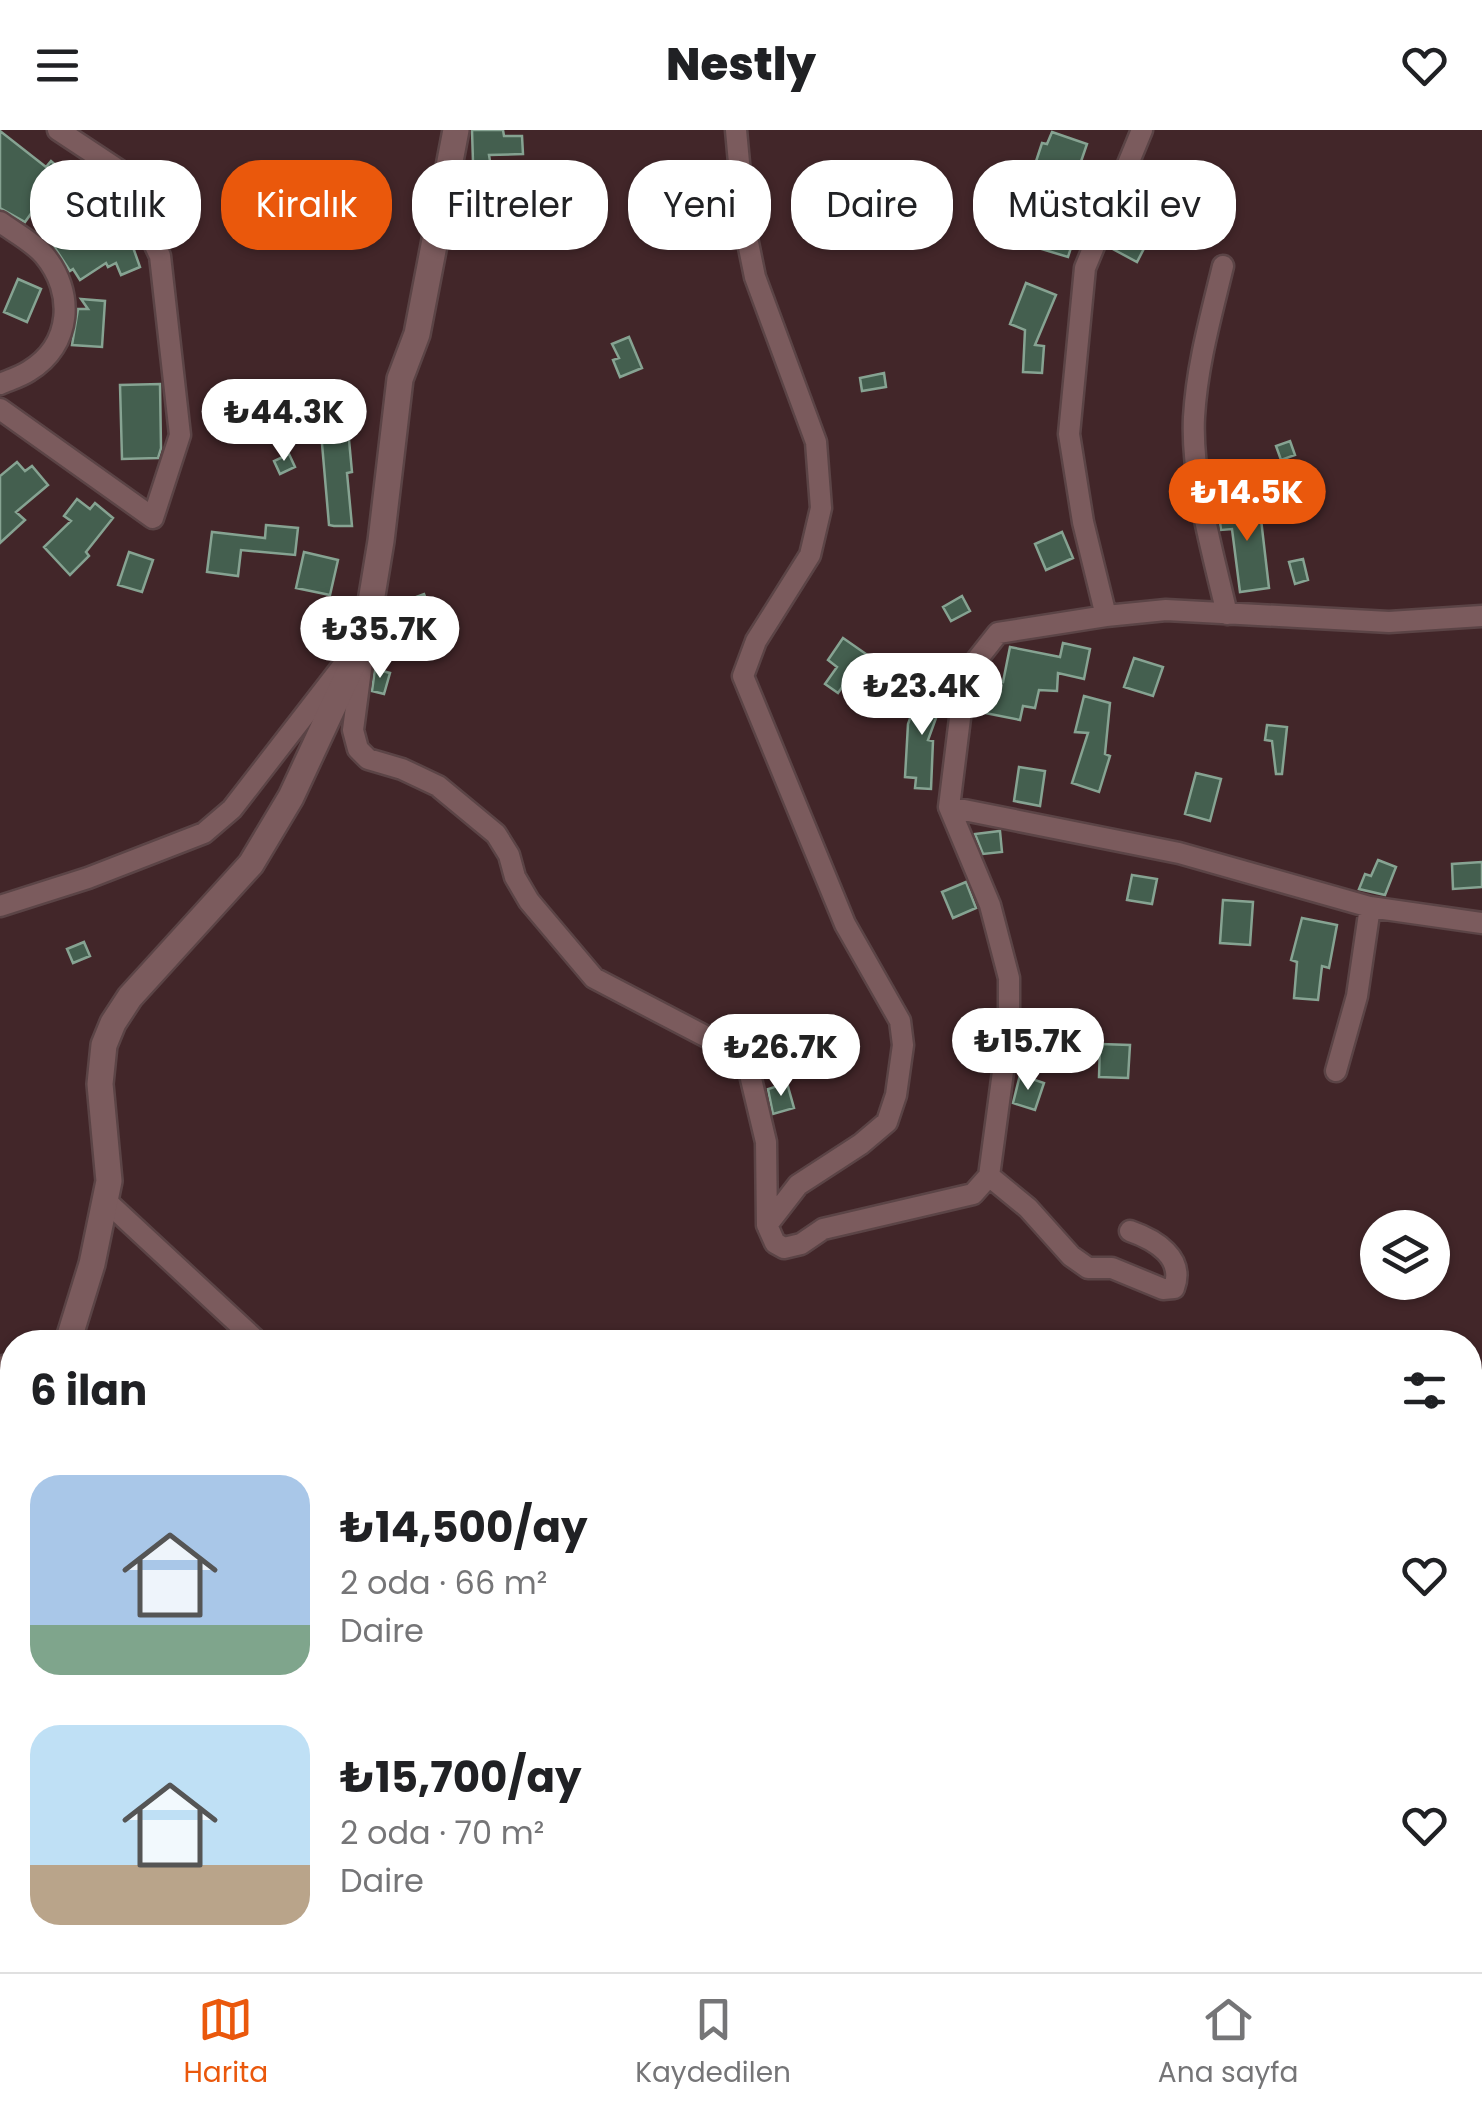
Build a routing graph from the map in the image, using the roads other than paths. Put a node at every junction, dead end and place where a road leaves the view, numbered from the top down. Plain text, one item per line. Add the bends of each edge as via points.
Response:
1 (58, 130) edge
2 (456, 130) edge
3 (736, 130) edge
4 (1142, 130) edge
5 (0, 222) edge
6 (1223, 266) dead end
7 (0, 384) edge
8 (0, 409) edge
9 (1227, 614) junction
10 (1106, 616) junction
11 (1482, 616) edge
12 (365, 638) junction
13 (948, 807) junction
14 (0, 906) edge
15 (1370, 907) junction
16 (1482, 924) edge
17 (1336, 1071) dead end
18 (990, 1176) junction
19 (104, 1199) junction
20 (767, 1225) junction
21 (1130, 1231) dead end
22 (68, 1330) edge
23 (245, 1330) edge

1 - 8 street via 120,171 160,256 180,435 153,518
2 - 12 street via 416,334 400,379
3 - 20 street via 755,277 816,442 821,508 810,555 756,641 743,676 845,924 900,1021 903,1045 886,1122 798,1186
4 - 10 street via 1085,268 1069,434
5 - 7 street via 43,253 68,310 56,344 31,370
6 - 9 street via 1194,421 1202,510
9 - 10 street via 1166,610
9 - 11 street via 1389,622
10 - 13 street via 998,633 972,666
12 - 14 street via 232,809 204,833
12 - 19 street via 291,797 251,864 113,1023 100,1084
12 - 20 street via 353,730 358,749 438,786 496,834 529,901 594,978 748,1062 766,1142
13 - 15 street via 1179,853
13 - 18 street via 990,906 1009,978
15 - 16 street
15 - 17 street via 1357,996
18 - 20 street via 973,1194 823,1229 784,1248 774,1243
18 - 21 street via 1088,1268 1112,1268 1174,1288 1178,1276 1170,1255
19 - 22 street via 92,1264
19 - 23 street

